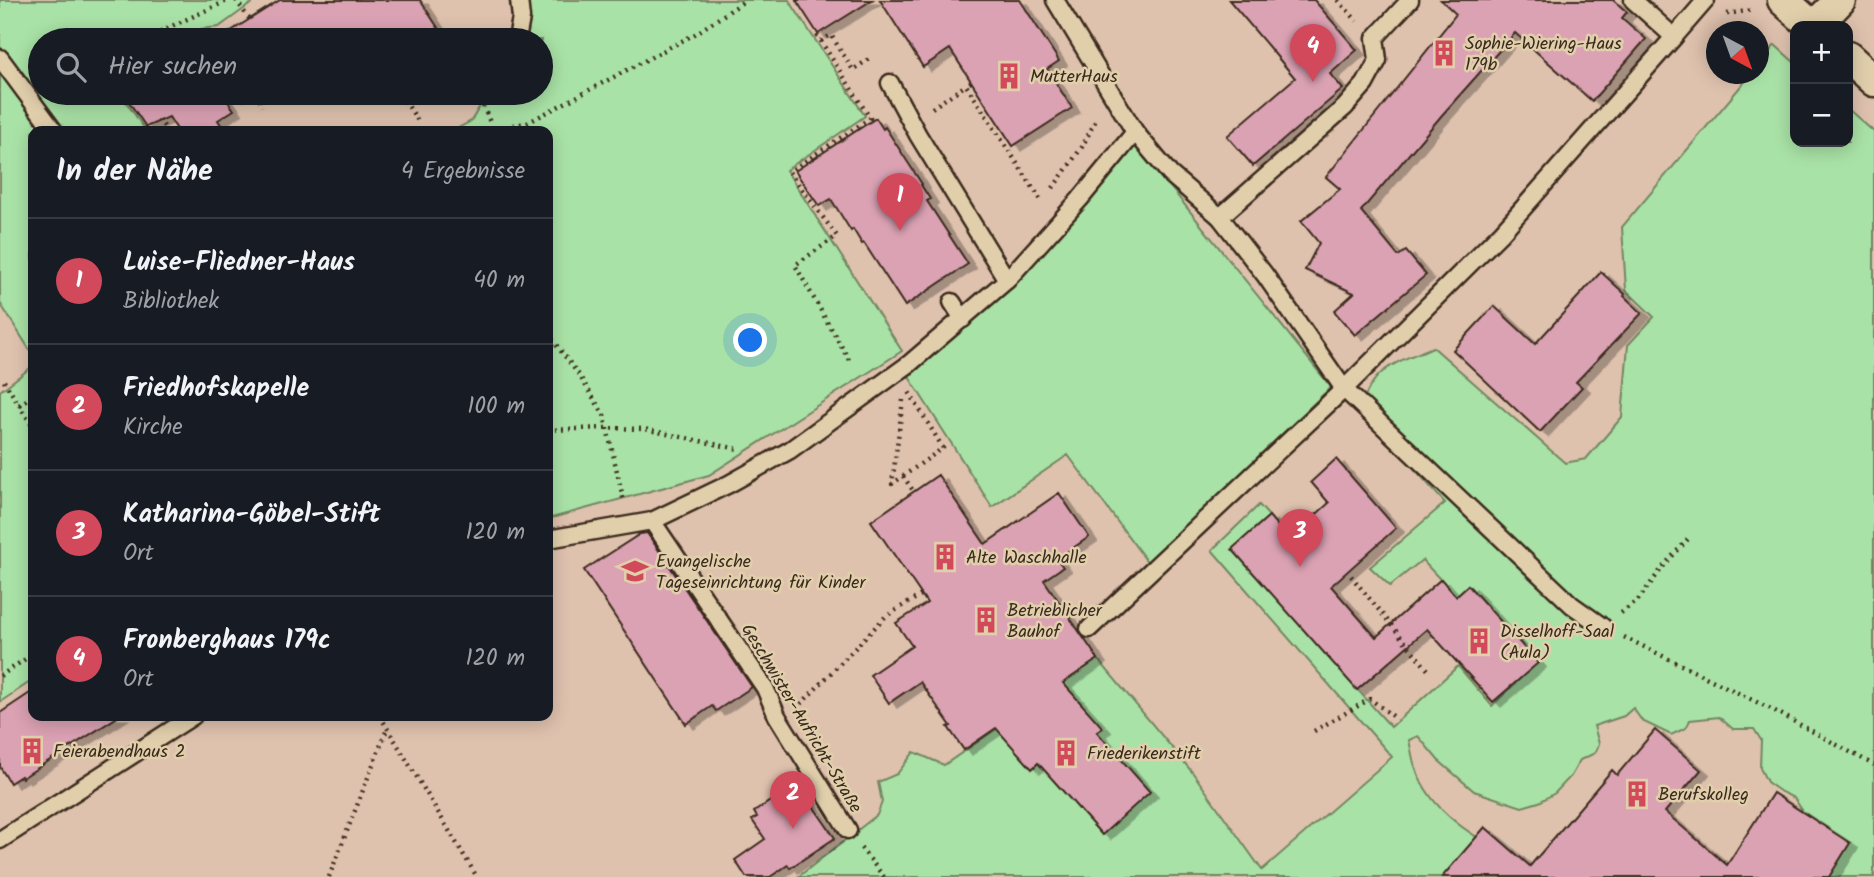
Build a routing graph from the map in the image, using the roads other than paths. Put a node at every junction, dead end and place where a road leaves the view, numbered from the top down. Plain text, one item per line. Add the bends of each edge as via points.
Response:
1 (519, 0) edge
2 (1055, 0) edge
3 (1410, 0) edge
4 (1633, 0) edge
5 (1840, 0) edge
6 (1704, 2) edge
7 (1770, 5) edge
8 (1804, 21) edge
9 (1819, 21) edge
10 (519, 28) edge
11 (1674, 37) junction
12 (0, 58) edge
13 (1853, 62) edge
14 (1874, 81) edge
15 (890, 83) dead end
16 (28, 96) edge
17 (35, 105) edge
18 (50, 126) edge
19 (1135, 132) junction
20 (1220, 217) junction
21 (1007, 280) junction
22 (952, 302) dead end
23 (963, 318) junction
24 (1344, 389) junction
25 (652, 521) junction
26 (553, 538) edge
27 (1603, 627) road end
28 (1089, 629) dead end
29 (184, 721) edge
30 (848, 830) road end
31 (0, 840) edge

1 - 10 lane
2 - 19 lane
3 - 20 lane via 1375,38 1378,60 1345,107
4 - 11 lane
5 - 9 street
6 - 11 lane
7 - 8 street
11 - 24 lane via 1502,232
12 - 16 lane
13 - 14 street
15 - 21 lane
17 - 18 lane
19 - 20 lane via 1170,174
19 - 21 lane
20 - 24 lane
21 - 23 lane
22 - 23 lane
23 - 25 lane via 904,369 790,450
24 - 27 lane via 1573,605
24 - 28 lane
25 - 26 lane
25 - 30 lane, Geschwister-Aufricht-Straße via 765,688 777,716
29 - 31 lane

